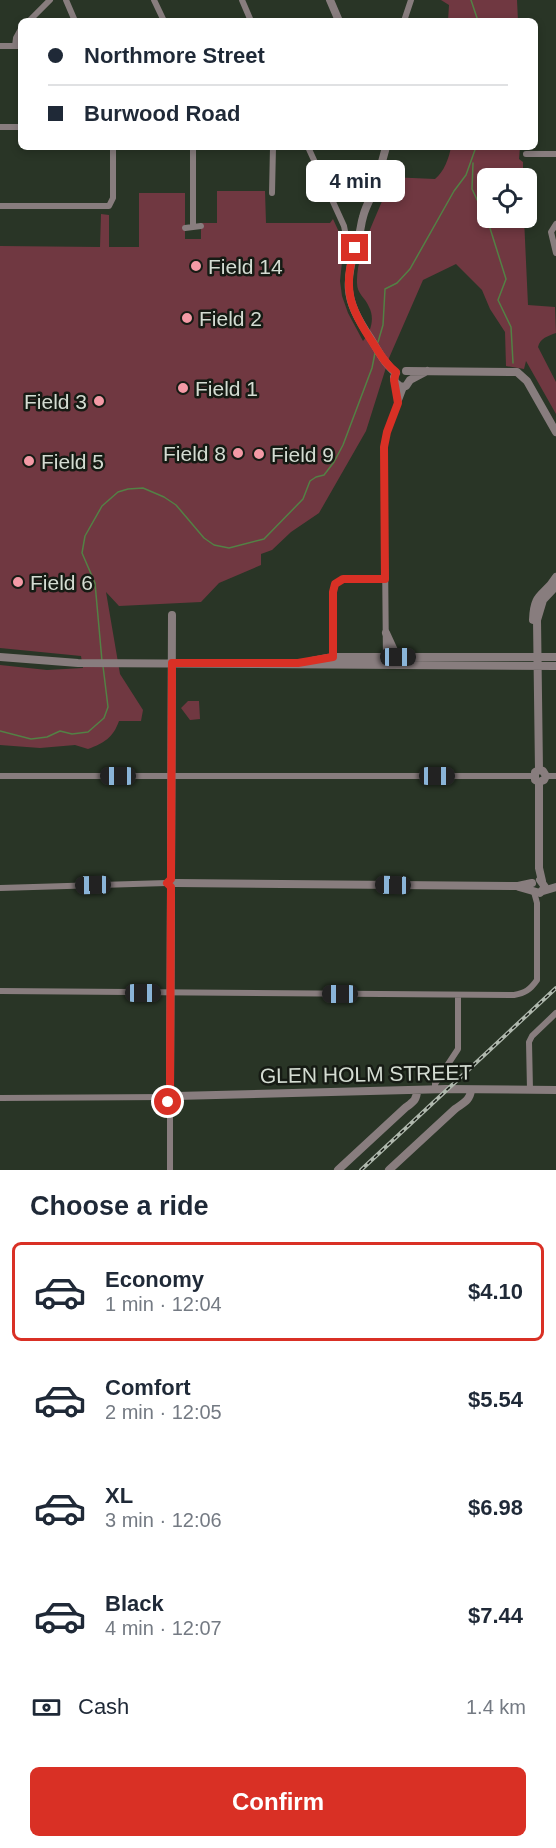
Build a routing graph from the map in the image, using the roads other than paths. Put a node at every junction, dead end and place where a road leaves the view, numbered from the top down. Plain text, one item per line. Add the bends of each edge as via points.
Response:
1 (50, 0) edge
2 (66, 0) edge
3 (154, 0) edge
4 (242, 0) edge
5 (330, 0) edge
6 (411, 0) edge
7 (32, 18) edge
8 (74, 18) edge
9 (163, 18) edge
10 (250, 18) edge
11 (338, 18) edge
12 (405, 18) edge
13 (0, 46) edge
14 (18, 46) edge
15 (0, 127) edge
16 (18, 127) edge
17 (113, 150) edge
18 (194, 150) edge
19 (273, 150) edge
20 (309, 150) edge
21 (385, 150) edge
22 (526, 154) dead end
23 (556, 154) edge
24 (272, 193) dead end
25 (0, 206) edge
26 (193, 225) junction
27 (201, 226) dead end
28 (554, 226) edge
29 (185, 228) dead end
30 (359, 236) junction
31 (556, 253) edge
32 (406, 371) junction
33 (428, 371) junction
34 (396, 372) junction
35 (410, 380) junction
36 (400, 386) junction
37 (556, 432) edge
38 (556, 577) edge
39 (385, 579) junction
40 (556, 586) edge
41 (172, 615) dead end
42 (386, 633) junction
43 (0, 657) edge
44 (333, 657) junction
45 (398, 657) junction
46 (556, 657) edge
47 (537, 660) junction
48 (386, 661) junction
49 (172, 663) junction
50 (298, 663) junction
51 (556, 666) edge
52 (0, 776) edge
53 (171, 776) junction
54 (539, 776) junction
55 (556, 776) edge
56 (171, 883) junction
57 (556, 886) edge
58 (538, 887) junction
59 (0, 888) edge
60 (0, 991) edge
61 (170, 993) junction
62 (458, 995) junction
63 (556, 1013) edge
64 (435, 1089) junction
65 (467, 1089) junction
66 (413, 1090) junction
67 (530, 1090) junction
68 (556, 1090) edge
69 (170, 1097) junction
70 (0, 1098) edge
71 (170, 1170) edge
72 (338, 1170) edge
73 (389, 1170) edge

1 - 7 street
2 - 8 street
3 - 9 street
4 - 10 street
5 - 11 street
6 - 12 street
13 - 14 street
15 - 16 street
17 - 25 street via 111,205
18 - 26 street
19 - 24 street
20 - 30 street via 344,226
21 - 30 street
22 - 23 street
26 - 27 street
26 - 29 street
28 - 31 street via 551,236
30 - 34 street via 350,266 351,304 364,330
32 - 33 street
32 - 34 street
32 - 35 street
33 - 35 street
33 - 37 street via 518,373 527,381
34 - 36 street via 394,380
35 - 36 street
36 - 39 street via 384,447
38 - 47 street via 541,592 534,607 533,644
39 - 42 street
39 - 44 street via 343,579 335,584
40 - 47 street via 543,600 538,615
41 - 49 street
42 - 45 street
42 - 48 street
43 - 49 street via 78,663
44 - 48 street
44 - 50 street
45 - 47 street
45 - 48 street
46 - 47 street
47 - 48 street
47 - 51 street
47 - 54 street
48 - 50 street
49 - 50 street
49 - 53 street
52 - 53 street
53 - 54 street
53 - 56 street
54 - 55 street
54 - 58 street
56 - 58 street
56 - 59 street
56 - 61 street
57 - 58 street
58 - 62 street via 537,980 524,993 514,995
60 - 61 street
61 - 62 street
61 - 69 street
62 - 64 street via 458,1050
63 - 67 street via 529,1042
64 - 65 street, GLEN HOLM STREET
64 - 66 street, GLEN HOLM STREET
65 - 67 street, GLEN HOLM STREET
65 - 73 street via 468,1099
66 - 69 street, GLEN HOLM STREET
66 - 72 street via 416,1099
67 - 68 street, GLEN HOLM STREET
69 - 70 street, GLEN HOLM STREET
69 - 71 street

